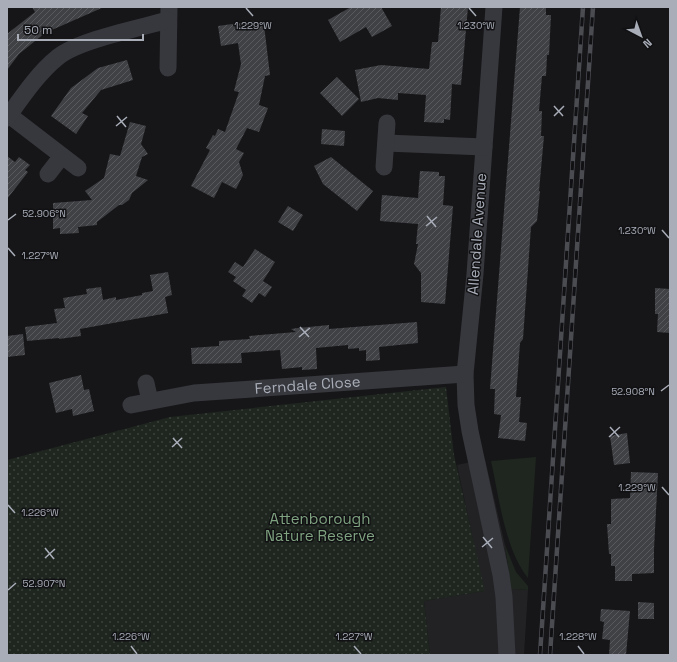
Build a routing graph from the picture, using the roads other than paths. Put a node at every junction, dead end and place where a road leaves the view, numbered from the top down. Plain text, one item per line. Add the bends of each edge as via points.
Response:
1 (494, 7) edge
2 (168, 14) edge
3 (168, 68) dead end
4 (8, 116) edge
5 (387, 123) dead end
6 (386, 143) junction
7 (484, 147) junction
8 (62, 156) junction
9 (384, 166) dead end
10 (78, 168) dead end
11 (48, 174) dead end
12 (466, 374) junction
13 (146, 383) dead end
14 (150, 401) junction
15 (131, 405) dead end
16 (507, 655) edge

1 - 7 street, Allendale Avenue
2 - 3 street
2 - 4 street via 59,56 44,70
4 - 8 street
5 - 6 street
6 - 7 street
6 - 9 street
7 - 12 street, Allendale Avenue
8 - 10 street
8 - 11 street
12 - 14 street, Ferndale Close via 194,393
12 - 16 street, Allendale Avenue via 466,405 504,597
13 - 14 street
14 - 15 street, Ferndale Close

